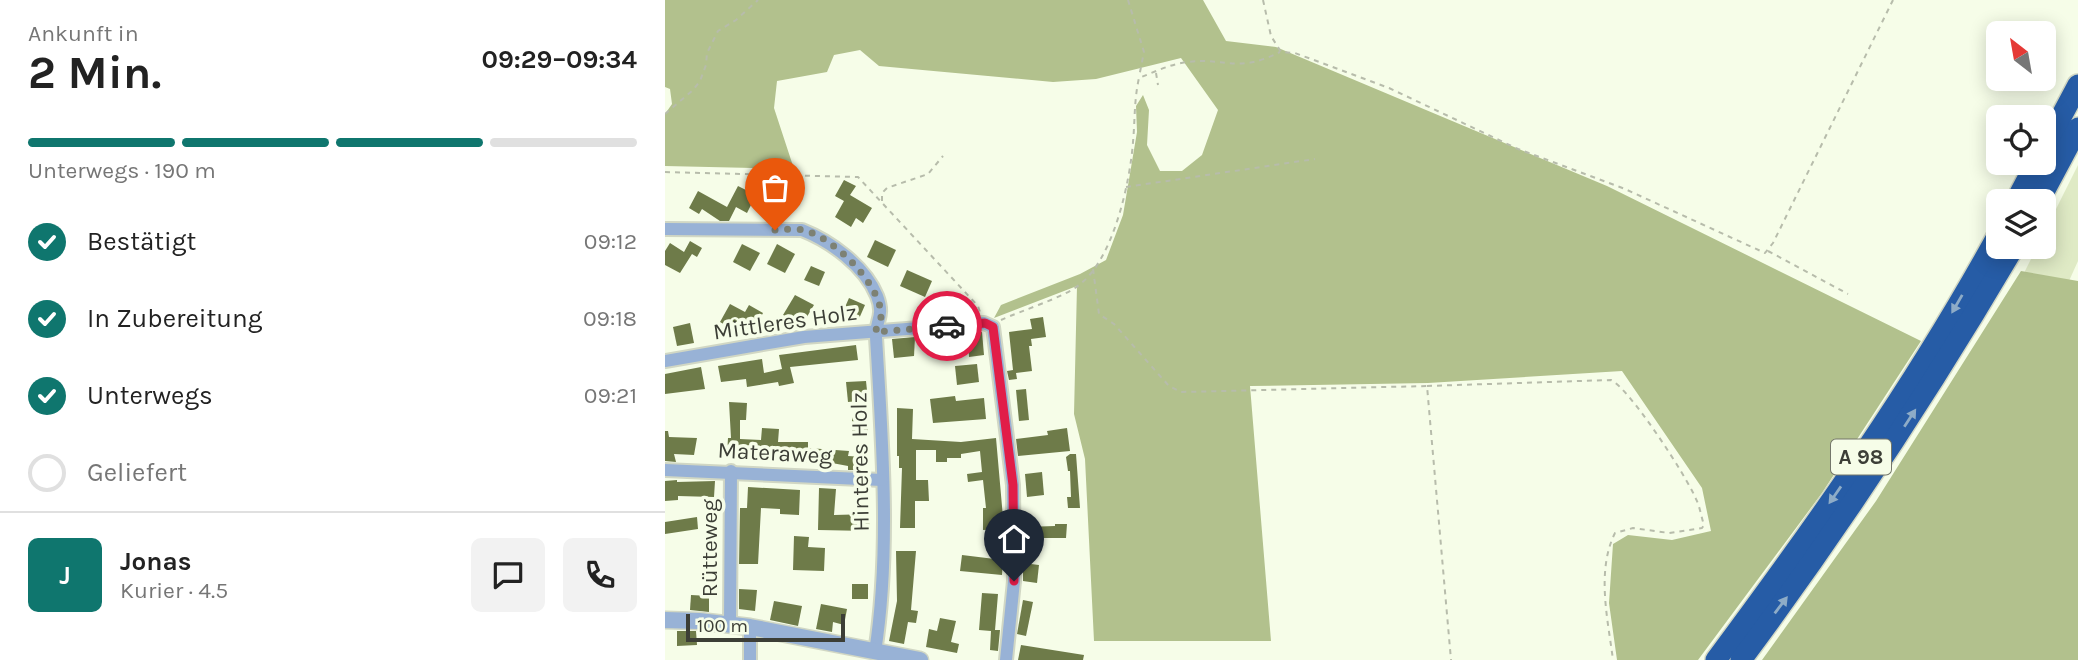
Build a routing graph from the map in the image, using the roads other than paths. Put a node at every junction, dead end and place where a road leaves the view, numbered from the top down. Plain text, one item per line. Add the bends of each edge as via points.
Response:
1 (2078, 85) edge
2 (2056, 126) edge
3 (2078, 128) edge
4 (2045, 189) edge
5 (665, 229) edge
6 (1986, 255) edge
7 (2007, 259) edge
8 (875, 332) junction
9 (665, 361) edge
10 (665, 470) edge
11 (731, 471) junction
12 (882, 480) junction
13 (665, 620) edge
14 (730, 624) junction
15 (751, 627) junction
16 (876, 652) junction
17 (898, 658) edge
18 (750, 660) edge
19 (920, 660) edge
20 (1006, 660) edge
21 (1716, 660) edge
22 (1741, 660) edge

1 - 2 highway
3 - 4 highway
5 - 8 street, Hinteres Holz via 802,230 820,237 865,277 877,295 881,317
6 -> 21 highway, A 98 via 1854,468
22 -> 7 highway, A 98 via 1871,477
8 - 9 street, Mittleres Holz via 804,337
8 - 12 street, Hinteres Holz
8 - 20 street, Mittleres Holz via 989,325 1013,485 1014,581
10 - 11 street, Materaweg
11 - 12 street, Materaweg
11 - 14 street, Rütteweg
12 - 16 street, Hinteres Holz via 882,608
13 - 14 street
14 - 15 street
15 - 16 street
15 - 18 street
16 - 17 street
17 - 19 street

